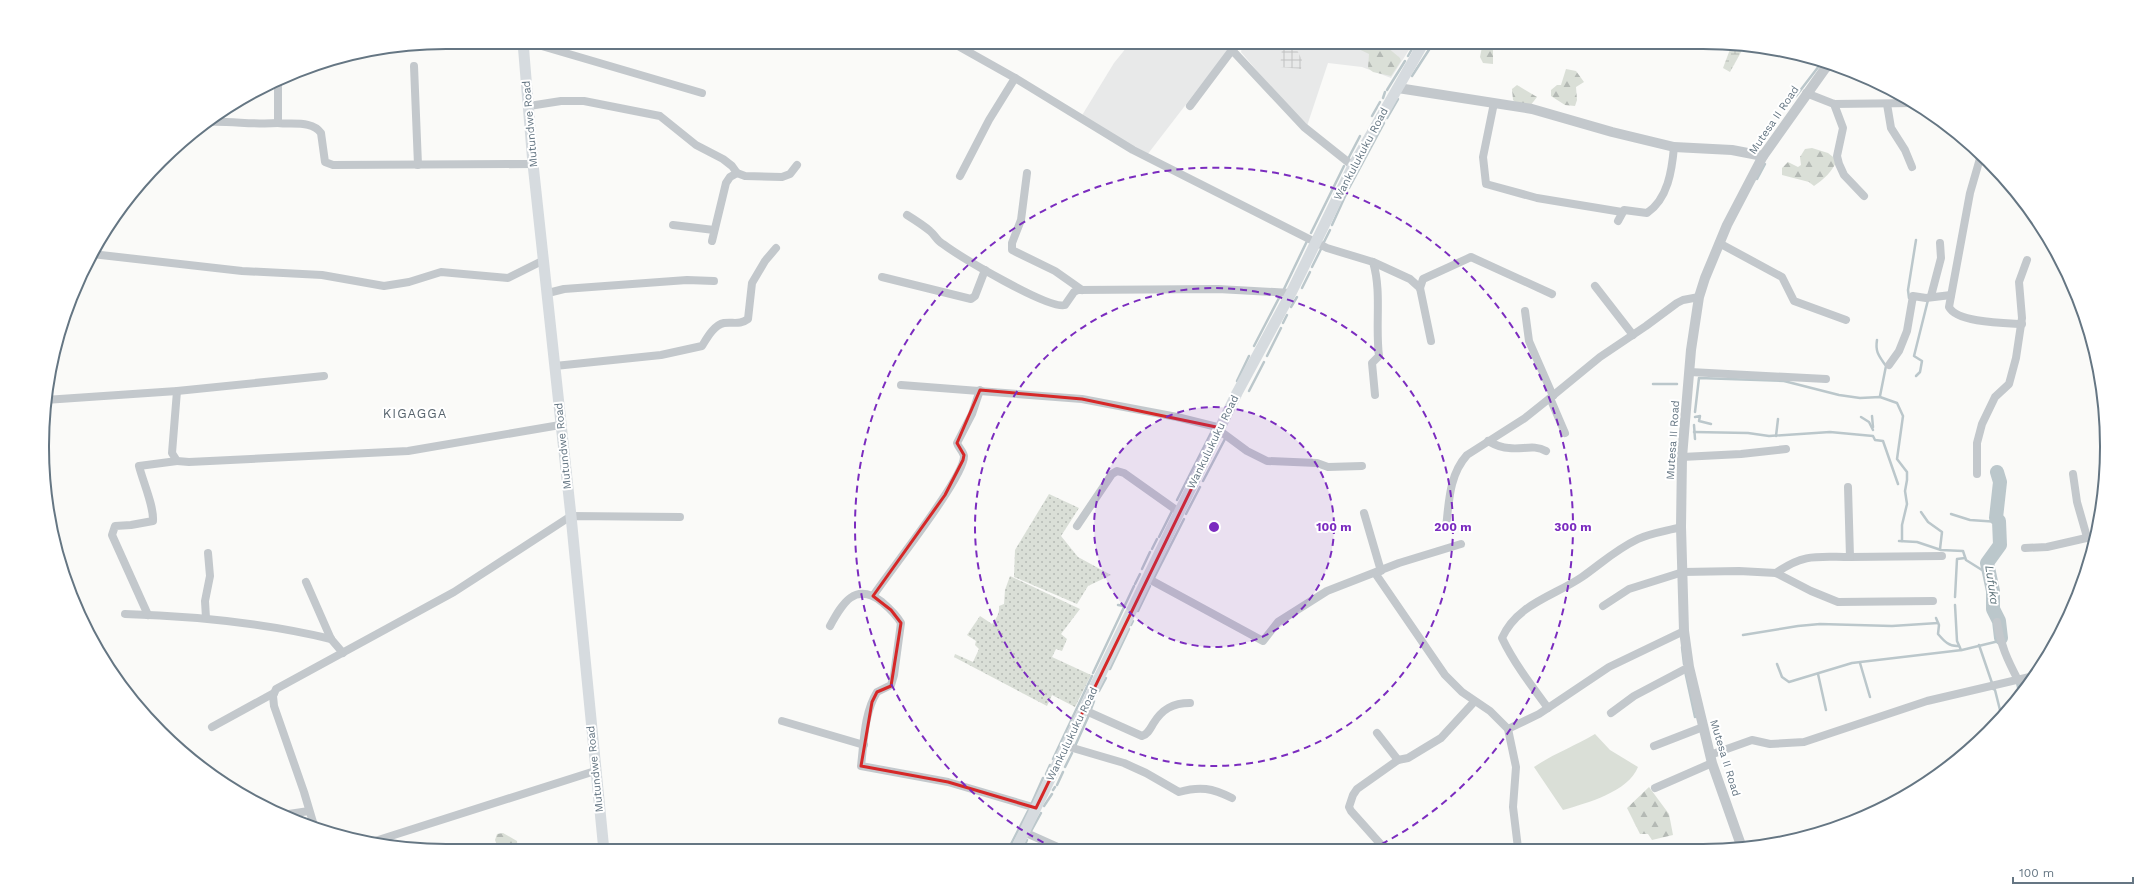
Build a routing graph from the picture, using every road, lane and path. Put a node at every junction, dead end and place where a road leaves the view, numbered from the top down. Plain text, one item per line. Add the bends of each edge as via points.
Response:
1 (524, 49) edge
2 (552, 49) edge
3 (963, 49) edge
4 (1420, 49) edge
5 (414, 66) dead end
6 (1825, 69) edge
7 (1015, 78) junction
8 (278, 87) edge
9 (1398, 88) junction
10 (702, 93) dead end
11 (1806, 93) junction
12 (1494, 103) junction
13 (1903, 103) edge
14 (1834, 104) junction
15 (1887, 104) junction
16 (529, 106) junction
17 (1190, 106) dead end
18 (218, 122) edge
19 (278, 123) junction
20 (1674, 147) junction
21 (1764, 156) junction
22 (1979, 161) edge
23 (533, 164) junction
24 (418, 165) junction
25 (797, 165) dead end
26 (1354, 166) junction
27 (1912, 167) dead end
28 (737, 173) junction
29 (1027, 173) dead end
30 (960, 176) dead end
31 (1864, 196) dead end
32 (1622, 212) junction
33 (907, 215) dead end
34 (1618, 221) dead end
35 (673, 225) dead end
36 (714, 230) junction
37 (712, 241) dead end
38 (1316, 242) junction
39 (1719, 243) junction
40 (1940, 243) dead end
41 (776, 248) dead end
42 (98, 255) edge
43 (544, 260) junction
44 (2027, 260) dead end
45 (1373, 262) junction
46 (985, 270) junction
47 (882, 277) dead end
48 (714, 281) dead end
49 (1595, 286) dead end
50 (1420, 288) junction
51 (1082, 290) junction
52 (548, 293) junction
53 (1291, 293) junction
54 (1552, 294) dead end
55 (1951, 295) junction
56 (1931, 296) junction
57 (1699, 297) junction
58 (1526, 311) dead end
59 (1846, 320) dead end
60 (2022, 324) junction
61 (1633, 335) junction
62 (1431, 341) dead end
63 (1889, 365) dead end
64 (555, 366) junction
65 (1690, 372) junction
66 (324, 376) dead end
67 (1826, 379) dead end
68 (901, 385) dead end
69 (980, 390) junction
70 (177, 391) junction
71 (1374, 395) dead end
72 (1552, 397) junction
73 (52, 400) edge
74 (560, 425) junction
75 (1221, 430) junction
76 (1565, 433) dead end
77 (1488, 441) junction
78 (1786, 449) dead end
79 (1546, 451) dead end
80 (1682, 457) junction
81 (177, 460) junction
82 (1362, 466) dead end
83 (1977, 474) dead end
84 (2074, 474) dead end
85 (1848, 487) dead end
86 (1179, 512) junction
87 (1364, 513) dead end
88 (571, 516) junction
89 (680, 517) dead end
90 (1077, 526) dead end
91 (1682, 527) junction
92 (1446, 528) dead end
93 (2090, 534) edge
94 (2089, 538) edge
95 (1461, 544) dead end
96 (2025, 548) dead end
97 (208, 553) dead end
98 (1942, 556) dead end
99 (1850, 557) junction
100 (1378, 572) junction
101 (1683, 572) junction
102 (1776, 573) junction
103 (1147, 578) junction
104 (306, 582) dead end
105 (873, 596) junction
106 (1933, 601) dead end
107 (1603, 606) dead end
108 (125, 614) dead end
109 (148, 615) junction
110 (206, 618) junction
111 (1997, 622) dead end
112 (830, 626) dead end
113 (1684, 631) junction
114 (331, 639) junction
115 (343, 653) junction
116 (1690, 668) junction
117 (2025, 678) edge
118 (2018, 680) junction
119 (274, 693) junction
120 (1190, 702) dead end
121 (1474, 702) junction
122 (1548, 708) junction
123 (1084, 710) junction
124 (1611, 712) dead end
125 (782, 721) dead end
126 (212, 727) dead end
127 (1702, 727) junction
128 (1508, 728) junction
129 (1377, 733) dead end
130 (864, 746) junction
131 (1066, 746) junction
132 (1654, 746) dead end
133 (1711, 759) junction
134 (1398, 760) junction
135 (595, 771) junction
136 (1655, 788) dead end
137 (1232, 798) dead end
138 (1036, 808) junction
139 (309, 811) junction
140 (293, 813) edge
141 (312, 821) edge
142 (1024, 832) junction
143 (383, 839) edge
144 (1740, 842) edge
145 (603, 844) edge
146 (1019, 844) edge
147 (1051, 844) edge
148 (1381, 844) edge
149 (1518, 844) edge

1 - 16 main road, Mutundwe Road
2 - 10 street
3 - 7 street
4 - 9 main road, Wankulukuku Road
5 - 24 street
6 - 11 street, Mutesa II Road
7 - 30 street via 989,120
7 - 38 street via 1133,150
8 - 19 street
9 - 12 street
9 - 26 main road, Wankulukuku Road
11 - 14 street
11 - 21 street, Mutesa II Road
12 - 20 street via 1555,114 1612,132
12 - 32 street via 1483,157 1486,184 1537,198
13 - 15 street
14 - 15 street
14 - 31 street via 1843,128 1837,156 1839,164 1844,175
15 - 27 street via 1892,128
16 - 23 main road, Mutundwe Road
16 - 28 street via 561,101 584,101 660,116 696,145 732,166
17 - 26 street via 1232,50 1304,127
18 - 19 street
19 - 24 street via 313,125 321,133 325,162 333,165
20 - 21 street via 1732,150
20 - 32 street via 1669,177 1658,204 1647,213 1626,210
21 - 39 street, Mutesa II Road
22 - 55 street via 1970,193
23 - 24 street
23 - 43 main road, Mutundwe Road
25 - 28 street via 790,174 782,177 745,176
26 - 38 main road, Wankulukuku Road
28 - 36 street via 726,182
29 - 51 street via 1021,220 1012,243 1012,250 1055,271
32 - 34 street
33 - 46 street via 931,232 938,241
35 - 36 street
36 - 37 street
38 - 45 street via 1327,248
38 - 53 main road, Wankulukuku Road
39 - 57 street, Mutesa II Road
39 - 59 street via 1782,277 1794,301
40 - 56 street via 1941,258
41 - 64 street via 764,261 752,283 748,318 742,323 723,323 716,327 702,346 661,355
42 - 43 street via 242,271 322,275 384,286 409,282 441,272 508,278
43 - 52 main road, Mutundwe Road
44 - 60 street via 2019,282
45 - 50 street via 1410,279
45 - 71 street via 1378,284 1379,356 1372,363
46 - 47 street via 975,296 971,299
46 - 51 street via 1029,294 1061,306 1074,292
48 - 52 street via 687,280 564,289
49 - 61 street
50 - 54 street via 1423,279 1471,257
50 - 62 street
51 - 53 street
52 - 64 main road, Mutundwe Road
53 - 75 main road, Wankulukuku Road via 1237,393
55 - 56 street
55 - 60 street via 1949,307 1955,313 1987,322
56 - 63 street via 1913,296 1908,331
57 - 61 street via 1677,303
57 - 65 street, Mutesa II Road
58 - 72 street via 1529,341
60 - 83 street via 2009,384 1995,397 1982,424 1977,443
61 - 72 street via 1598,358
64 - 74 main road, Mutundwe Road
65 - 67 street
65 - 80 street, Mutesa II Road
66 - 70 street
68 - 69 street
69 - 75 street via 1082,399 1177,417
69 - 105 street via 972,414 957,443 963,460 945,495
70 - 73 street
70 - 81 street via 172,453
72 - 76 street
72 - 77 street via 1525,418
74 - 81 street via 408,451 189,462
74 - 88 main road, Mutundwe Road
75 - 82 street via 1247,450 1267,461 1328,467
75 - 86 main road, Wankulukuku Road
77 - 79 street via 1499,447 1539,447
77 - 92 street via 1461,461 1452,479
78 - 80 street
80 - 91 street, Mutesa II Road
81 - 109 street via 139,466 153,511 153,521 131,526 115,526 112,535
84 - 93 street via 2077,502
85 - 99 street
86 - 90 street via 1117,470
86 - 103 main road, Wankulukuku Road
87 - 100 street
88 - 89 street
88 - 115 street via 454,592
88 - 135 main road, Mutundwe Road
91 - 101 street, Mutesa II Road
91 - 122 street via 1639,538 1612,552 1583,577 1519,612 1507,625 1502,638 1523,675
94 - 96 street via 2047,547
95 - 100 street via 1425,554
97 - 110 street via 210,576 205,601
98 - 99 street
99 - 102 street via 1803,558 1795,560
100 - 103 street via 1327,591 1306,603 1278,622 1263,641
100 - 121 street via 1444,675
101 - 102 street
101 - 107 street via 1628,589
101 - 113 street, Mutesa II Road
102 - 106 street via 1834,601
103 - 123 main road, Wankulukuku Road
104 - 114 street
105 - 112 street via 854,595 838,611
105 - 130 street via 891,610 901,626 894,675 889,686 874,695
108 - 109 street
109 - 110 street
110 - 114 street
111 - 118 street via 2005,655
113 - 116 street, Mutesa II Road
113 - 122 street via 1609,667
114 - 115 street
115 - 119 street
116 - 124 street via 1650,687
116 - 127 street, Mutesa II Road
117 - 118 street
118 - 133 street via 1927,701 1804,742 1770,744 1752,740
119 - 126 street
119 - 139 street via 274,706
120 - 123 street via 1177,703 1166,709 1155,720 1148,733 1142,736
121 - 128 street via 1494,714
121 - 134 street via 1442,738 1408,758
122 - 128 street
123 - 131 main road, Wankulukuku Road
125 - 130 street
127 - 132 street
127 - 133 street, Mutesa II Road
128 - 149 street via 1516,767 1513,807
129 - 134 street
130 - 138 street via 861,766 948,782
131 - 137 street via 1124,763 1179,792 1190,788 1203,788
131 - 138 main road, Wankulukuku Road
133 - 136 street
133 - 144 street, Mutesa II Road
134 - 148 street via 1357,789 1349,807
135 - 143 street
135 - 145 main road, Mutundwe Road
138 - 142 main road, Wankulukuku Road
139 - 140 street
139 - 141 street
142 - 146 main road, Wankulukuku Road
142 - 147 street

